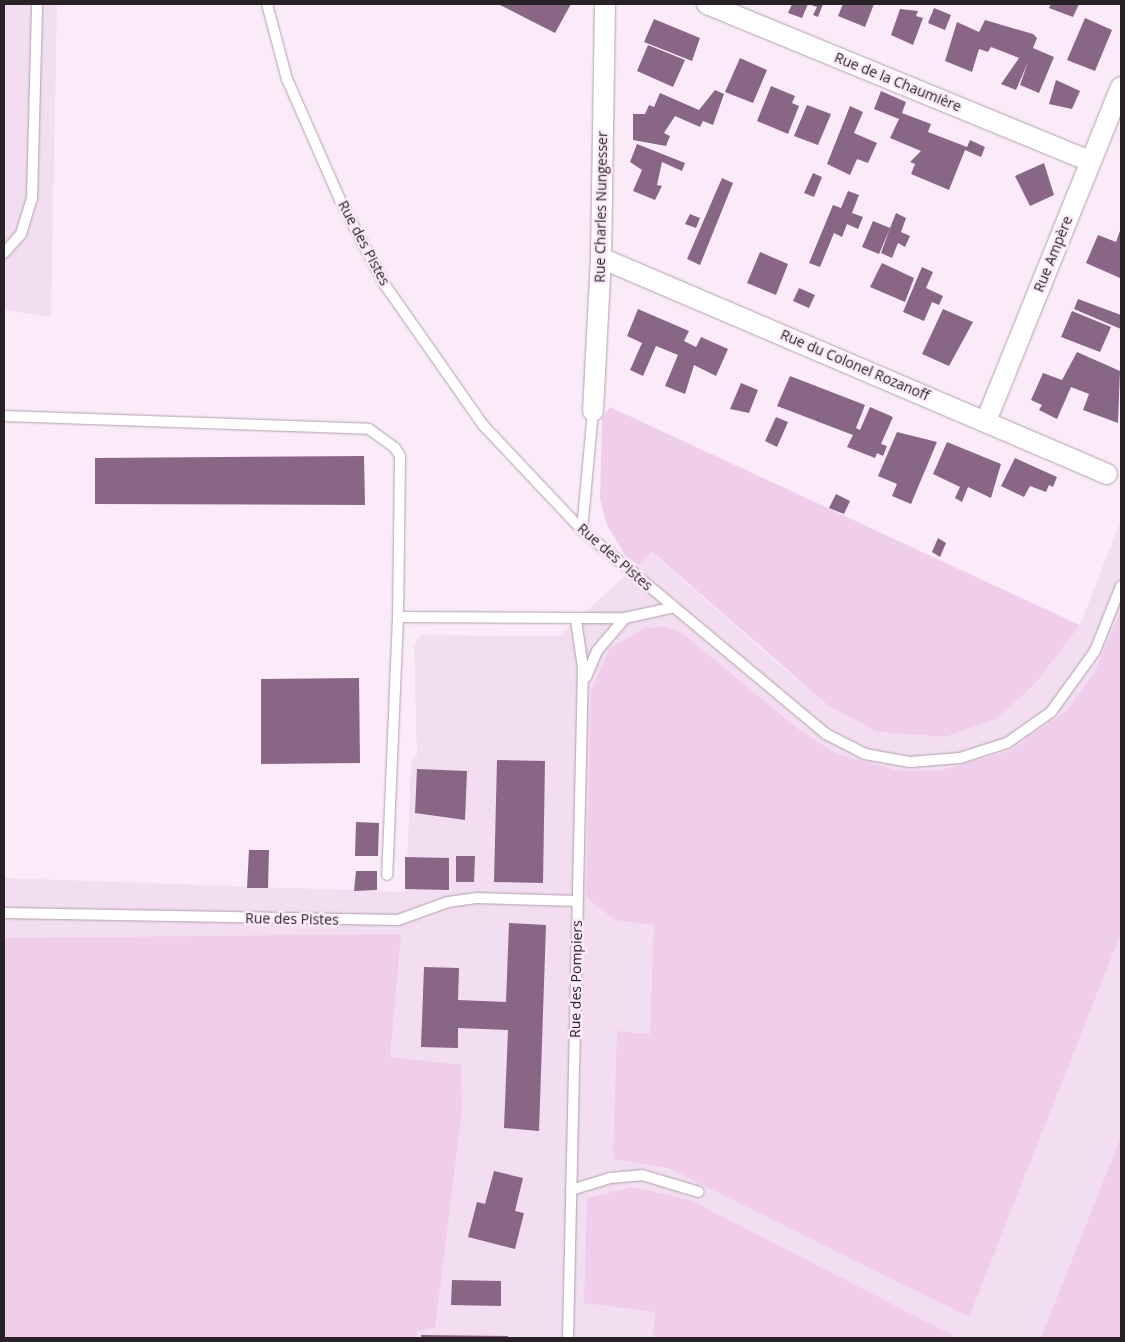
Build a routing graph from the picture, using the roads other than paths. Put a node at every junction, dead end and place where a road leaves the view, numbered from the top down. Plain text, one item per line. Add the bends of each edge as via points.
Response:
1 (37, 4) edge
2 (267, 4) edge
3 (604, 4) edge
4 (707, 4) edge
5 (1121, 87) edge
6 (1090, 161) junction
7 (4, 253) edge
8 (601, 258) junction
9 (593, 411) joint
10 (4, 416) edge
11 (986, 421) junction
12 (1107, 474) dead end
13 (582, 530) junction
14 (1121, 586) edge
15 (671, 608) junction
16 (398, 618) junction
17 (625, 618) junction
18 (576, 620) junction
19 (581, 693) junction
20 (387, 875) dead end
21 (577, 900) junction
22 (4, 914) edge
23 (571, 1190) junction
24 (699, 1192) dead end
25 (568, 1338) edge

1 - 7 lane via 32,200 21,234
2 - 13 lane, Rue des Pistes via 287,79 340,200 385,285 483,425
3 - 8 street, Rue Charles Nungesser
4 - 6 street, Rue de la Chaumière
5 - 6 street, Rue Ampère
6 - 11 street, Rue Ampère
8 - 9 street, Rue Charles Nungesser
8 - 11 street, Rue du Colonel Rozanoff
9 - 13 lane
10 - 16 lane via 369,428 400,456
11 - 12 street, Rue du Colonel Rozanoff
13 - 15 lane, Rue des Pistes
14 - 15 lane, Rue des Pistes via 1095,651 1051,712 1007,743 960,758 910,762 865,754 826,734
15 - 17 lane
16 - 18 lane
16 - 20 lane
17 - 18 lane
17 - 19 lane via 597,651
18 - 19 lane, Rue des Pompiers
19 - 21 lane, Rue des Pompiers
21 - 22 lane, Rue des Pistes via 476,898 448,902 398,920
21 - 23 lane, Rue des Pompiers
23 - 24 lane via 610,1178 642,1175
23 - 25 lane, Rue des Pompiers

